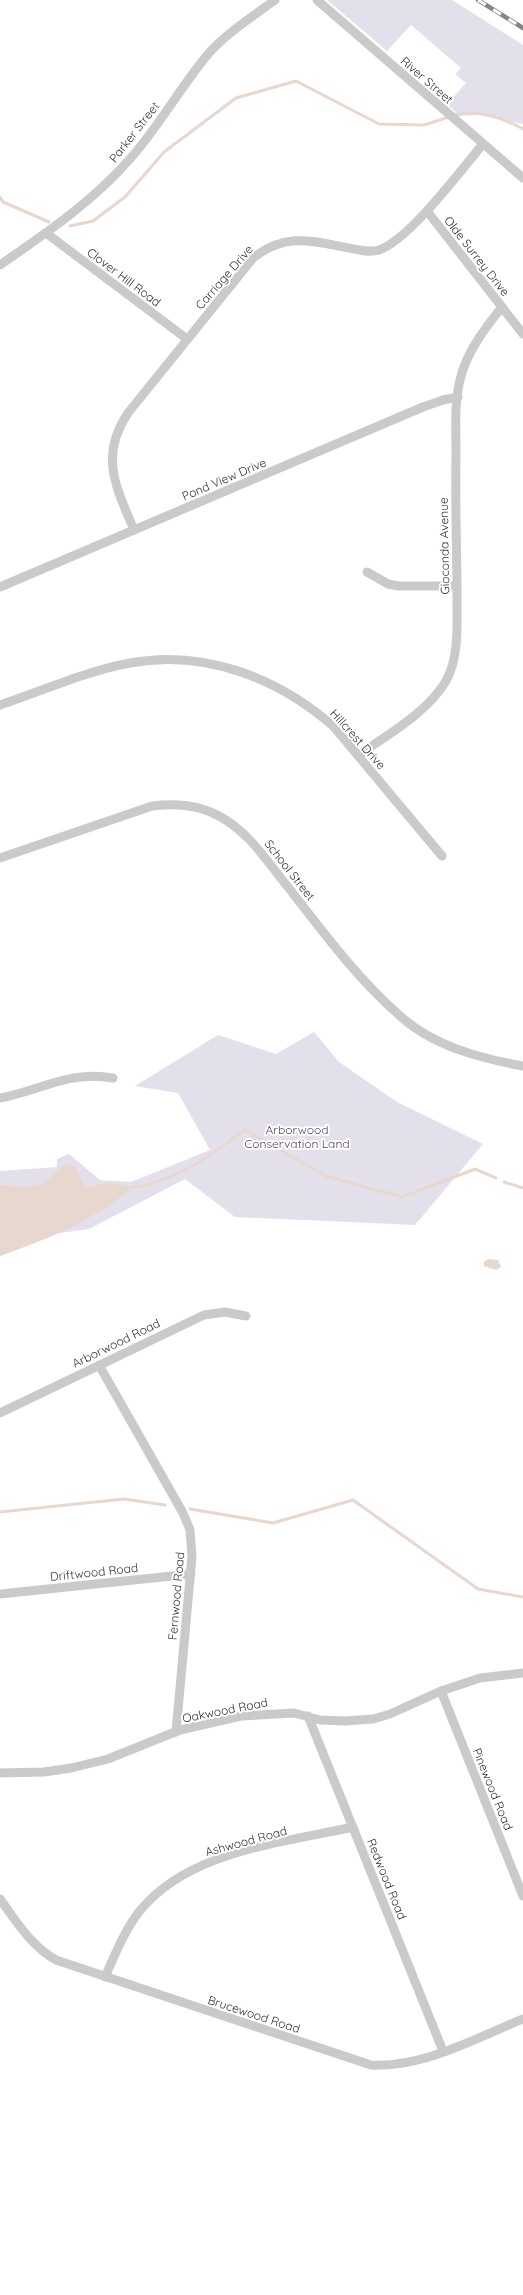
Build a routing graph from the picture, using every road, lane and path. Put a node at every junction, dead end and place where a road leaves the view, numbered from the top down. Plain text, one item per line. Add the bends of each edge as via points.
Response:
1 (275, 0) edge
2 (317, 0) edge
3 (484, 144) junction
4 (523, 178) edge
5 (427, 211) junction
6 (46, 233) junction
7 (0, 264) edge
8 (502, 307) junction
9 (523, 334) edge
10 (187, 339) junction
11 (458, 397) junction
12 (134, 530) junction
13 (367, 572) dead end
14 (457, 586) junction
15 (0, 587) edge
16 (0, 705) edge
17 (359, 755) junction
18 (442, 856) dead end
19 (0, 858) edge
20 (523, 1066) edge
21 (113, 1078) dead end
22 (0, 1098) edge
23 (246, 1316) dead end
24 (99, 1365) junction
25 (0, 1413) edge
26 (191, 1574) junction
27 (0, 1594) edge
28 (523, 1673) edge
29 (440, 1691) junction
30 (308, 1716) junction
31 (176, 1732) junction
32 (0, 1773) edge
33 (353, 1827) junction
34 (523, 1896) edge
35 (0, 1899) edge
36 (105, 1977) junction
37 (523, 2019) edge
38 (443, 2051) junction

1 - 6 street, Parker Street via 216,46 131,159 95,195
2 - 3 street, River Street
3 - 4 street, River Street
3 - 5 street, Carriage Drive
5 - 8 street, Olde Surrey Drive
5 - 10 street, Carriage Drive via 394,240 378,250 366,251 301,240 287,240 270,246 254,258
6 - 7 street, Parker Street
6 - 10 street, Clover Hill Road
8 - 9 street, Olde Surrey Drive
8 - 11 street, Gioconda Avenue via 483,331 466,362
10 - 12 street, Carriage Drive via 128,413 114,440 113,474
11 - 12 street, Pond View Drive via 423,407
11 - 14 street, Gioconda Avenue
12 - 15 street, Pond View Drive
13 - 14 street via 388,584 398,586
14 - 17 street, Gioconda Avenue via 453,662 447,679 418,712
16 - 17 street, Hillcrest Drive via 130,663 160,660 202,662 253,676 286,692 319,714
17 - 18 street, Hillcrest Drive
19 - 20 street, School Street via 152,806 177,804 205,810 225,820 251,839 357,971 399,1015 417,1029 450,1047 492,1060
21 - 22 street via 94,1074 73,1076 21,1094
23 - 24 street, Arborwood Road via 225,1312 204,1315
24 - 25 street, Arborwood Road
24 - 26 street, Fernwood Road via 187,1521 192,1547
26 - 27 street, Driftwood Road
26 - 31 street, Fernwood Road
28 - 29 street, Oakwood Road via 480,1678
29 - 30 street, Oakwood Road via 373,1719 320,1720
29 - 34 street, Pinewood Road
30 - 31 street, Oakwood Road via 273,1713 203,1724
30 - 33 street, Redwood Road
31 - 32 street, Oakwood Road via 108,1759 70,1768 44,1772
33 - 36 street, Ashwood Road via 234,1854 186,1872 156,1894 138,1913
33 - 38 street, Redwood Road
35 - 36 street, Brucewood Road via 27,1935 48,1955
36 - 38 street, Brucewood Road via 371,2065 404,2064
37 - 38 street, Brucewood Road

